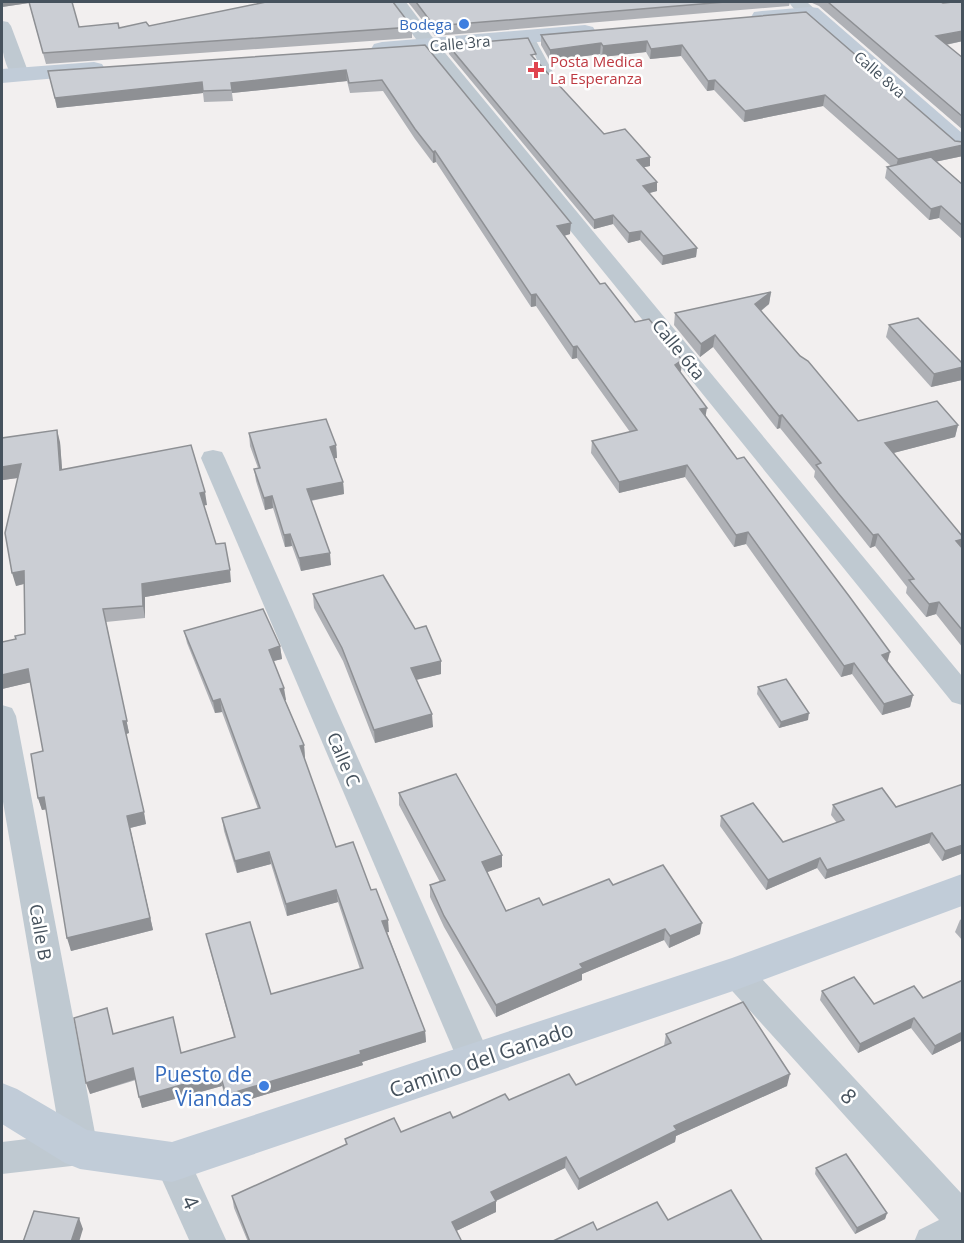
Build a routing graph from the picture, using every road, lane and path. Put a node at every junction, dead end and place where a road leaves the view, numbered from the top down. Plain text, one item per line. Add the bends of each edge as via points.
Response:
1 (397, 2) edge
2 (804, 7) edge
3 (740, 19) edge
4 (2, 26) edge
5 (611, 30) edge
6 (530, 37) junction
7 (430, 46) junction
8 (360, 51) edge
9 (114, 68) edge
10 (549, 74) edge
11 (11, 75) edge
12 (963, 146) edge
13 (213, 458) dead end
14 (963, 695) edge
15 (2, 716) edge
16 (963, 890) edge
17 (736, 973) junction
18 (474, 1061) junction
19 (2, 1102) edge
20 (80, 1149) junction
21 (2, 1158) edge
22 (172, 1162) junction
23 (963, 1219) edge
24 (963, 1227) edge
25 (209, 1242) edge
26 (932, 1242) edge

1 - 7 street, Calle 6ta
2 - 3 street
2 - 12 street, Calle 8va
4 - 11 street
5 - 6 street, Calle 3ra
6 - 7 street, Calle 3ra
6 - 10 lane
7 - 8 street, Calle 3ra
7 - 14 street, Calle 6ta
9 - 11 street
13 - 18 street, Calle C
15 - 20 street, Calle B
16 - 17 street, Camino del Ganado
17 - 18 street, Camino del Ganado
17 - 23 street, 8
18 - 22 street, Camino del Ganado
19 - 20 street, Camino del Ganado
20 - 21 street
20 - 22 street, Camino del Ganado
22 - 25 street, 4
24 - 26 street

